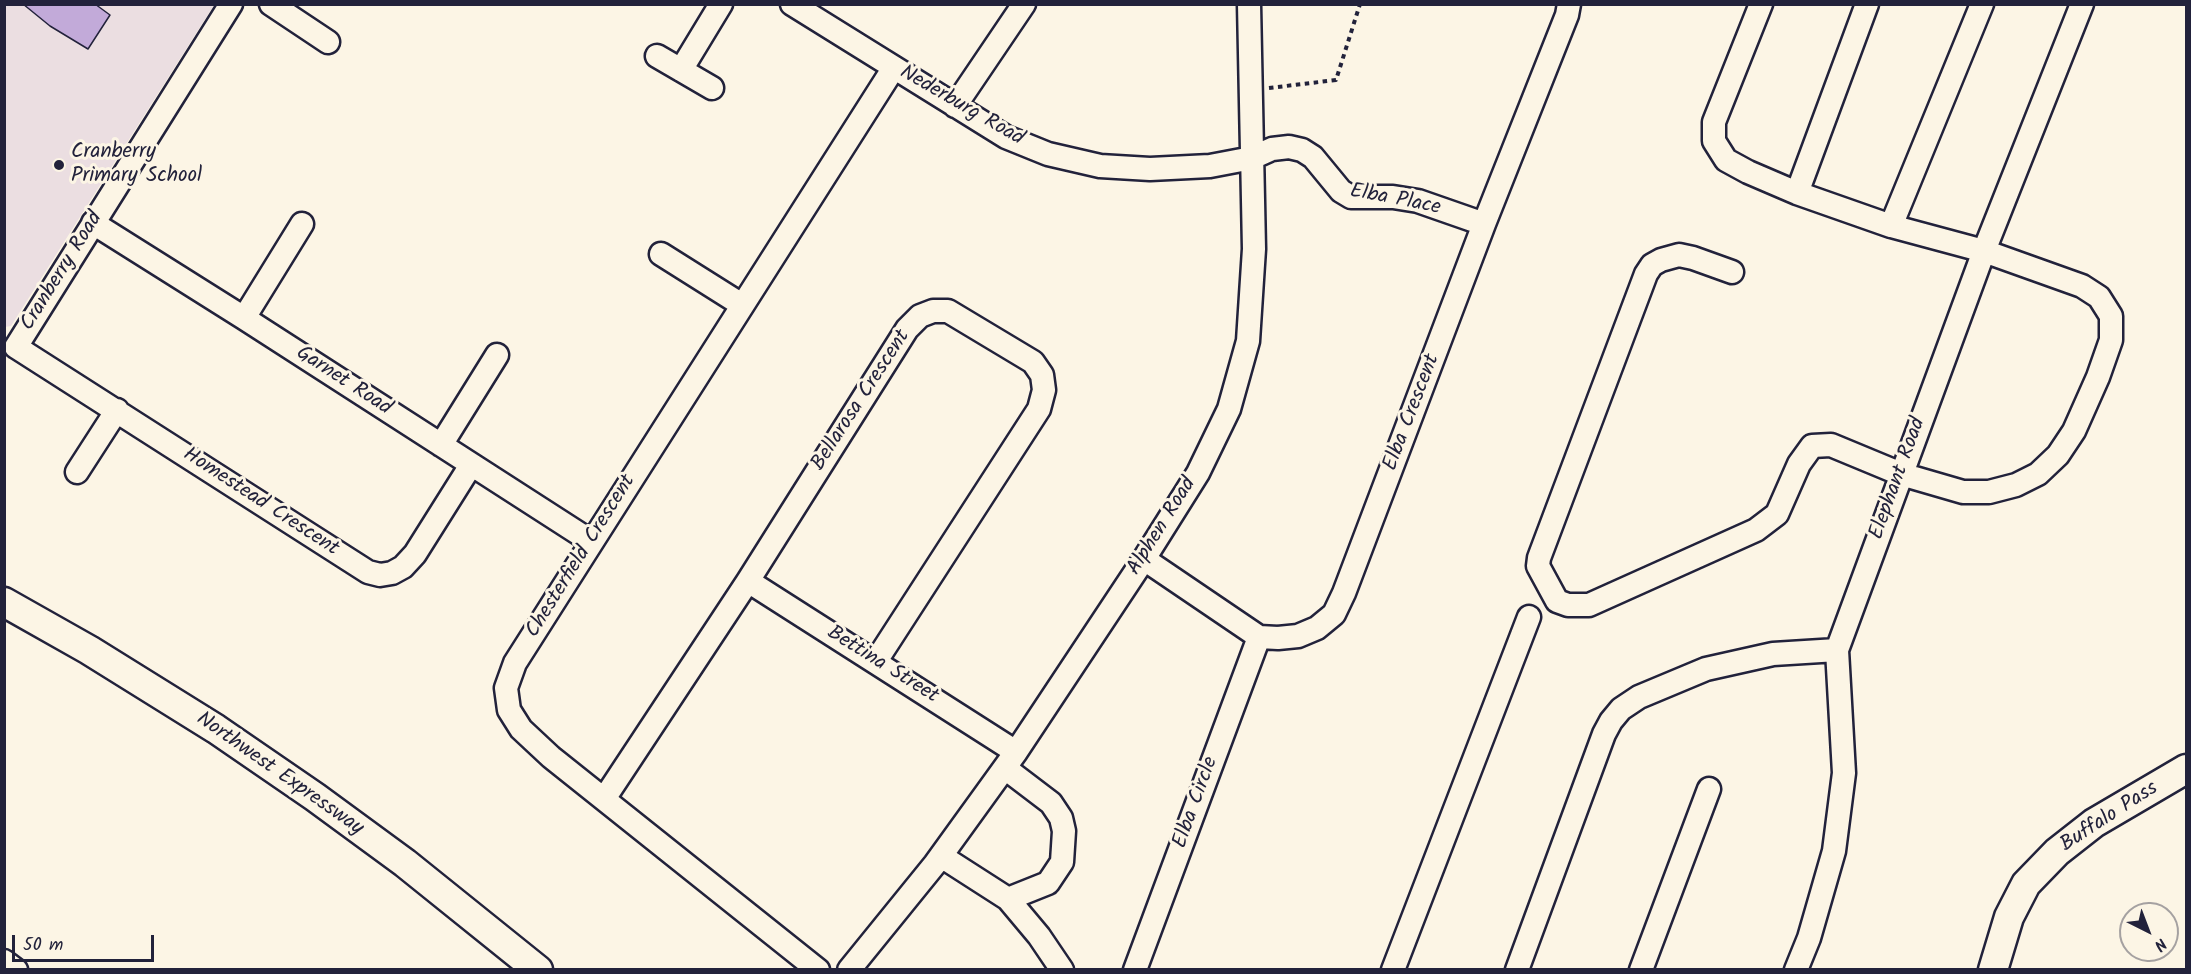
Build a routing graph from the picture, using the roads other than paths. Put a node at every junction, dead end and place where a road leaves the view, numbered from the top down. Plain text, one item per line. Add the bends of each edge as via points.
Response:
1 (231, 4) edge
2 (271, 4) edge
3 (721, 4) edge
4 (792, 4) edge
5 (1024, 4) edge
6 (1249, 4) edge
7 (1569, 4) edge
8 (1761, 4) edge
9 (1867, 4) edge
10 (1982, 4) edge
11 (2082, 4) edge
12 (328, 42) dead end
13 (657, 56) dead end
14 (893, 69) junction
15 (681, 70) junction
16 (712, 88) dead end
17 (955, 106) junction
18 (1252, 158) junction
19 (1797, 193) junction
20 (93, 223) junction
21 (302, 224) dead end
22 (1484, 225) junction
23 (1891, 226) junction
24 (1984, 251) junction
25 (662, 254) dead end
26 (1732, 272) dead end
27 (742, 305) junction
28 (244, 318) junction
29 (10, 347) edge
30 (497, 355) dead end
31 (117, 410) junction
32 (441, 445) junction
33 (471, 465) junction
34 (77, 472) dead end
35 (1901, 474) junction
36 (592, 543) junction
37 (1144, 559) junction
38 (748, 581) junction
39 (4, 602) edge
40 (1528, 617) dead end
41 (4, 623) edge
42 (1259, 637) junction
43 (1837, 650) junction
44 (876, 661) junction
45 (1010, 760) junction
46 (2187, 770) edge
47 (1709, 789) dead end
48 (604, 800) junction
49 (941, 856) junction
50 (1008, 899) junction
51 (4, 960) edge
52 (1142, 967) edge
53 (16, 969) edge
54 (507, 969) edge
55 (538, 969) edge
56 (818, 969) edge
57 (849, 969) edge
58 (1062, 969) edge
59 (1393, 969) edge
60 (1517, 969) edge
61 (1641, 969) edge
62 (1796, 969) edge
63 (1993, 969) edge

1 - 20 street, Cranberry Road
2 - 12 street
3 - 15 street
4 - 14 street, Nederburg Road
5 - 17 street
6 - 18 street, Alphen Road
7 - 22 street, Elba Crescent
8 - 19 street via 1714,122 1714,141 1726,160
9 - 19 street
10 - 23 street
11 - 24 street, Elephant Road
13 - 15 street
14 - 17 street, Nederburg Road
14 - 27 street, Chesterfield Crescent
15 - 16 street
17 - 18 street, Nederburg Road via 1016,142 1048,154 1100,165 1150,169 1210,166
18 - 22 street, Elba Place via 1272,148 1302,150 1351,197 1418,201
18 - 37 street, Alphen Road via 1254,249 1248,341 1229,409 1203,465
19 - 23 street
20 - 28 street, Garnet Road
20 - 29 street, Cranberry Road
21 - 28 street
22 - 42 street, Elba Crescent via 1334,614 1317,628 1298,636
23 - 24 street
24 - 35 street, Elephant Road
24 - 35 street via 2082,286 2099,297 2111,316 2111,340 2098,377 2074,431 2058,455 2038,474 2016,485 1989,492 1963,492
25 - 27 street
26 - 35 street via 1680,255 1652,265 1646,274 1539,558 1539,566 1557,601 1589,605 1756,530 1777,514 1799,464 1812,446 1831,445
27 - 36 street, Chesterfield Crescent
28 - 32 street, Garnet Road
29 - 31 street, Homestead Crescent
30 - 32 street
31 - 33 street, Homestead Crescent via 368,572 381,575 403,567 415,554
31 - 34 street
32 - 33 street, Garnet Road
33 - 36 street, Garnet Road
35 - 43 street, Elephant Road
36 - 48 street, Chesterfield Crescent via 516,663 506,688 509,710 520,729
37 - 42 street
37 - 45 street, Alphen Road
38 - 44 street, Bettina Street
38 - 44 street, Bellarosa Crescent via 907,329 920,316 933,310 948,311 1033,362 1042,375 1044,390 1039,409
38 - 48 street, Bellarosa Crescent
39 - 55 main road, Northwest Expressway via 216,729 315,797
40 - 59 street
41 - 54 main road, Northwest Expressway via 176,722 283,793
42 - 52 street, Elba Circle
43 - 60 street via 1773,654 1706,669 1639,697 1621,709 1604,734
43 - 62 street, Elephant Road via 1844,773 1834,851
44 - 45 street, Bettina Street
45 - 49 street, Alphen Road
45 - 50 street, Bettina Street via 1052,803 1064,831 1062,862 1048,883
46 - 63 main road, Buffalo Pass via 2094,823 2057,852 2026,884 2009,917
47 - 61 street
48 - 56 street, Chesterfield Crescent
49 - 50 street
49 - 57 street, Alphen Road
50 - 58 street
51 - 53 street

